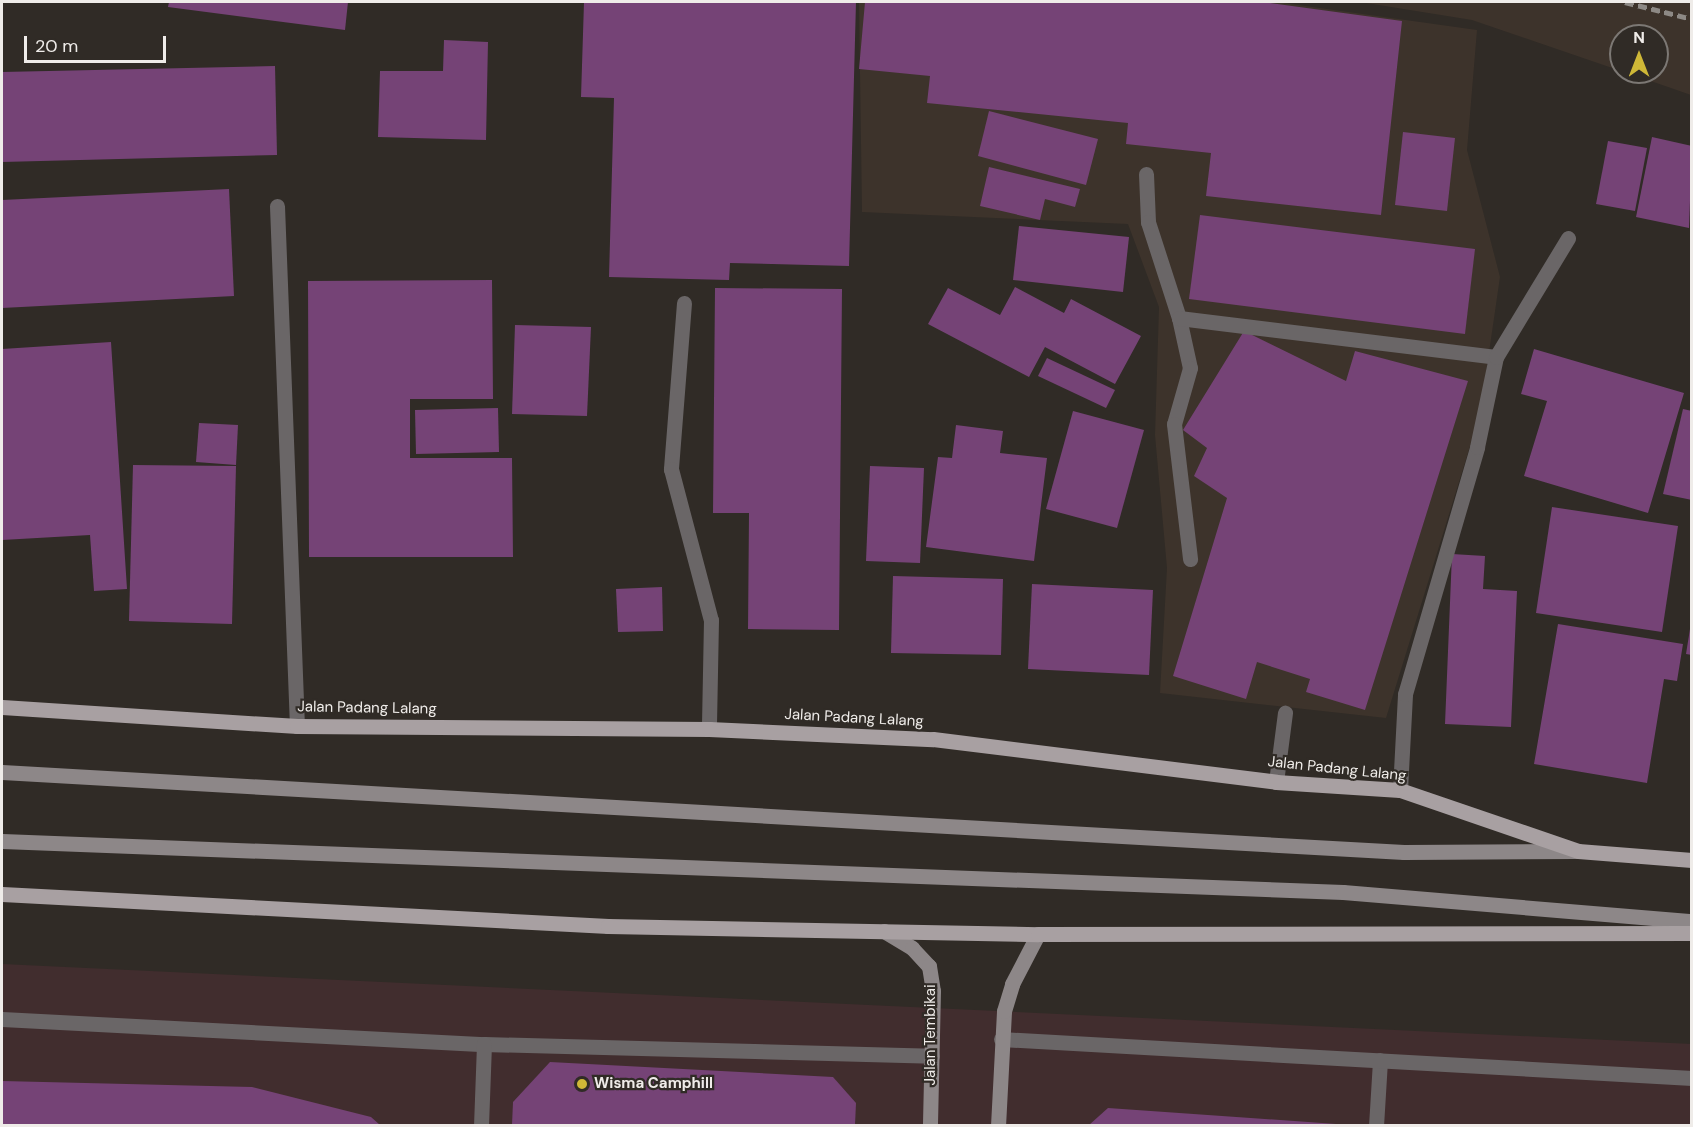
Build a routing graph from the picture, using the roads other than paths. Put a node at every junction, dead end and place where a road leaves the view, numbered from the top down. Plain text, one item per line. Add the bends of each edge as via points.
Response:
1 (1146, 174) dead end
2 (277, 206) dead end
3 (1568, 238) dead end
4 (684, 303) dead end
5 (1179, 318) junction
6 (1496, 357) junction
7 (1190, 559) dead end
8 (2, 707) edge
9 (1285, 713) dead end
10 (297, 726) junction
11 (709, 729) junction
12 (2, 772) edge
13 (1276, 782) junction
14 (1400, 790) junction
15 (2, 841) edge
16 (1578, 851) junction
17 (1692, 860) edge
18 (2, 894) edge
19 (1692, 921) edge
20 (884, 931) junction
21 (1692, 933) edge
22 (1038, 934) junction
23 (2, 1019) edge
24 (1001, 1039) junction
25 (484, 1044) junction
26 (932, 1056) junction
27 (1380, 1060) junction
28 (1692, 1078) edge
29 (481, 1125) edge
30 (930, 1125) edge
31 (998, 1125) edge
32 (1376, 1125) edge

1 - 5 street via 1148,222
2 - 10 street
3 - 6 street
4 - 11 street via 671,469 711,620
5 - 6 street
5 - 7 street via 1190,368 1174,424
6 - 14 street via 1477,447 1405,694
8 - 10 main road, Jalan Padang Lalang
9 - 13 street
10 - 11 main road, Jalan Padang Lalang
11 - 13 main road, Jalan Padang Lalang via 933,739
12 - 16 street via 1404,852
13 - 14 main road, Jalan Padang Lalang
14 - 16 main road, Jalan Padang Lalang
15 - 19 street via 1343,892
16 - 17 main road, Jalan Padang Lalang
18 - 20 main road via 608,926
20 - 22 main road
20 - 26 street, Jalan Tembikai via 912,948 929,966 933,991
21 - 22 main road
22 - 24 street via 1012,984
23 - 25 street
24 - 27 street
24 - 31 street
25 - 26 street
25 - 29 street
26 - 30 street, Jalan Tembikai
27 - 28 street
27 - 32 street

